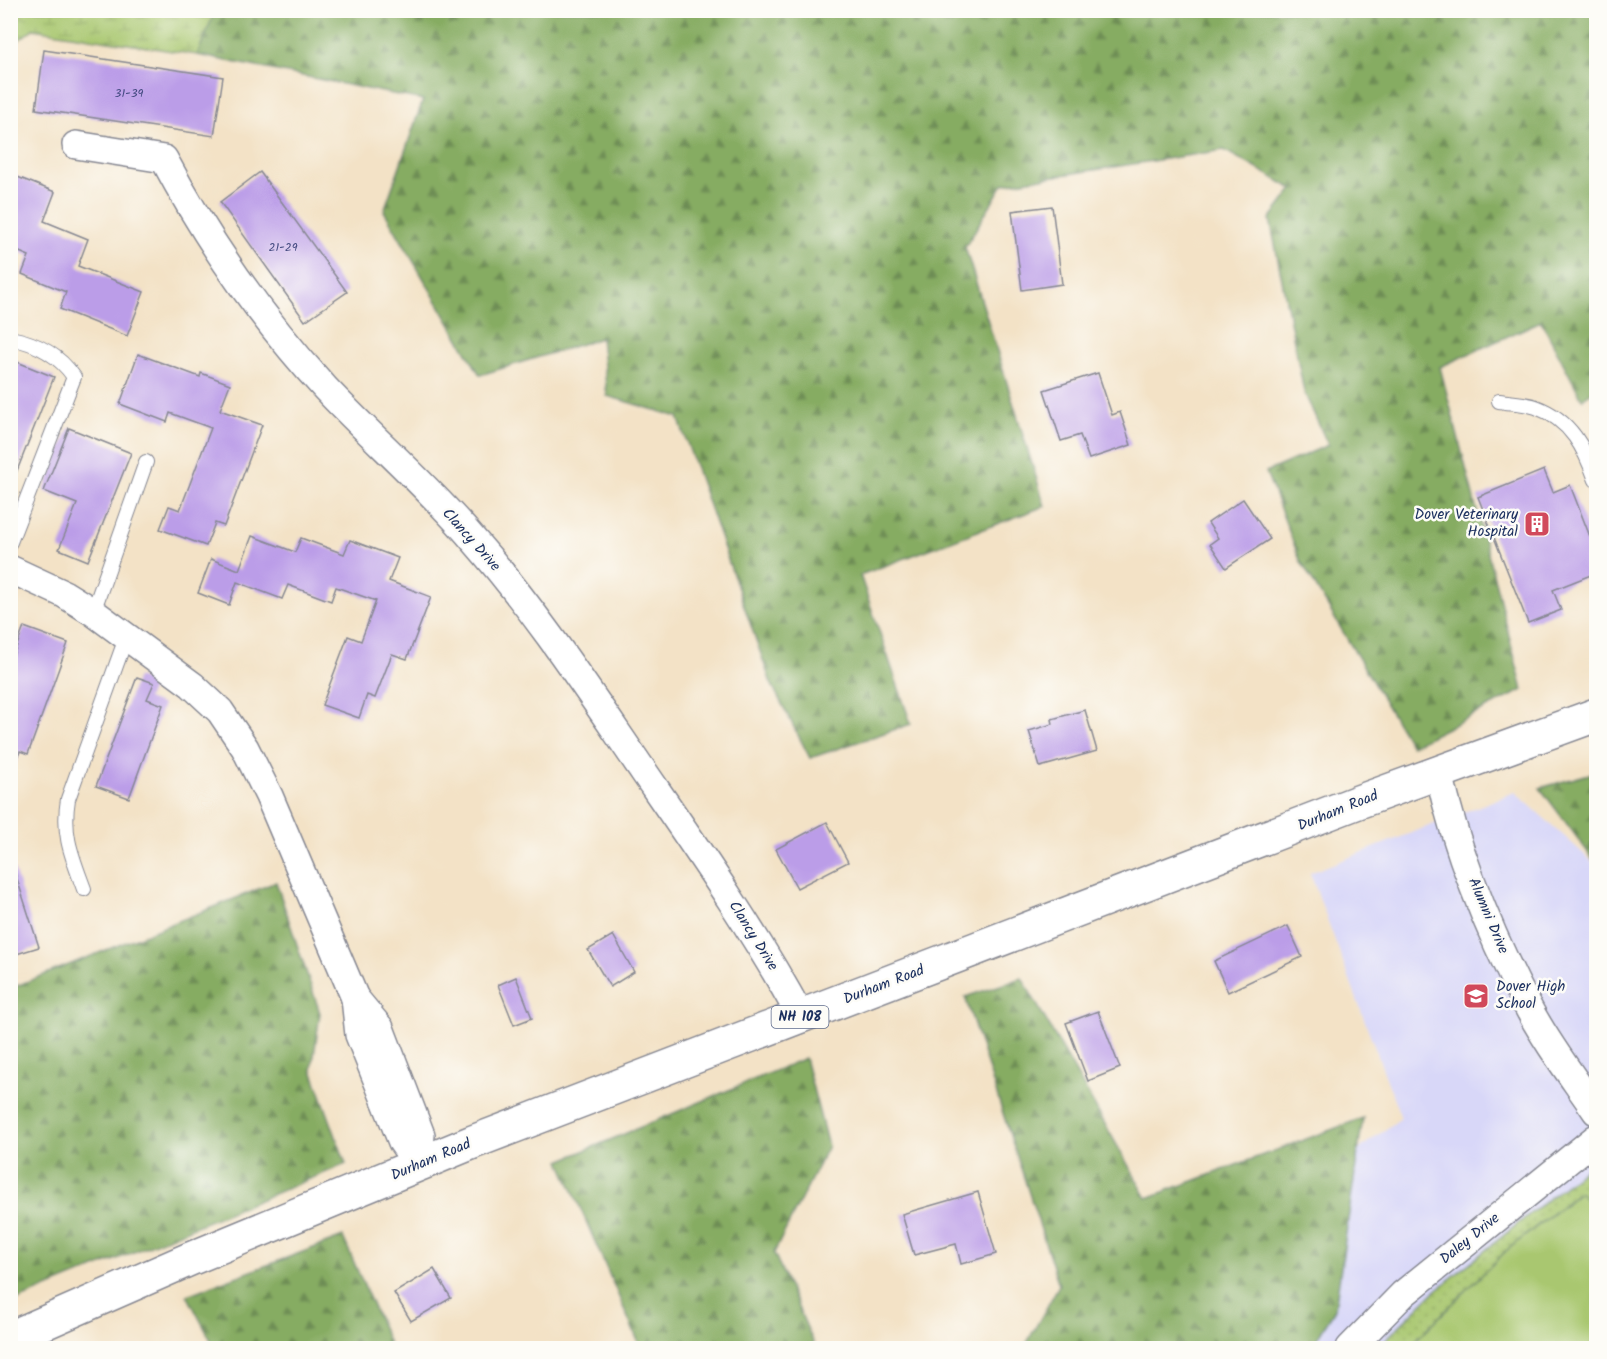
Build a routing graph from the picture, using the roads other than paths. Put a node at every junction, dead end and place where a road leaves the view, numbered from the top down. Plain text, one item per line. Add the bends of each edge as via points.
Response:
1 (76, 145) dead end
2 (10, 338) edge
3 (1500, 401) dead end
4 (146, 462) dead end
5 (1596, 480) edge
6 (10, 542) edge
7 (10, 569) edge
8 (93, 612) junction
9 (127, 635) junction
10 (1596, 715) edge
11 (1438, 773) junction
12 (84, 889) dead end
13 (801, 1017) junction
14 (1596, 1111) edge
15 (1596, 1138) edge
16 (418, 1165) junction
17 (10, 1338) edge
18 (1350, 1348) edge

1 - 13 street, Clancy Drive via 164,159 221,256 270,324 324,387 471,536 570,664 722,886
2 - 6 lane via 46,350 75,377
3 - 5 lane via 1537,408 1565,426 1585,448
4 - 8 lane
7 - 8 street
8 - 9 street
9 - 12 lane via 68,799 65,837
9 - 16 street via 192,684 219,711 245,748 355,998 359,1035 402,1142
10 - 11 main road, Durham Road / NH 108
11 - 13 main road, Durham Road / NH 108
11 - 14 street, Alumni Drive via 1450,824 1524,998
13 - 16 main road, Durham Road / NH 108
15 - 18 street, Daley Drive via 1403,1294
16 - 17 main road, Durham Road / NH 108 via 179,1263

